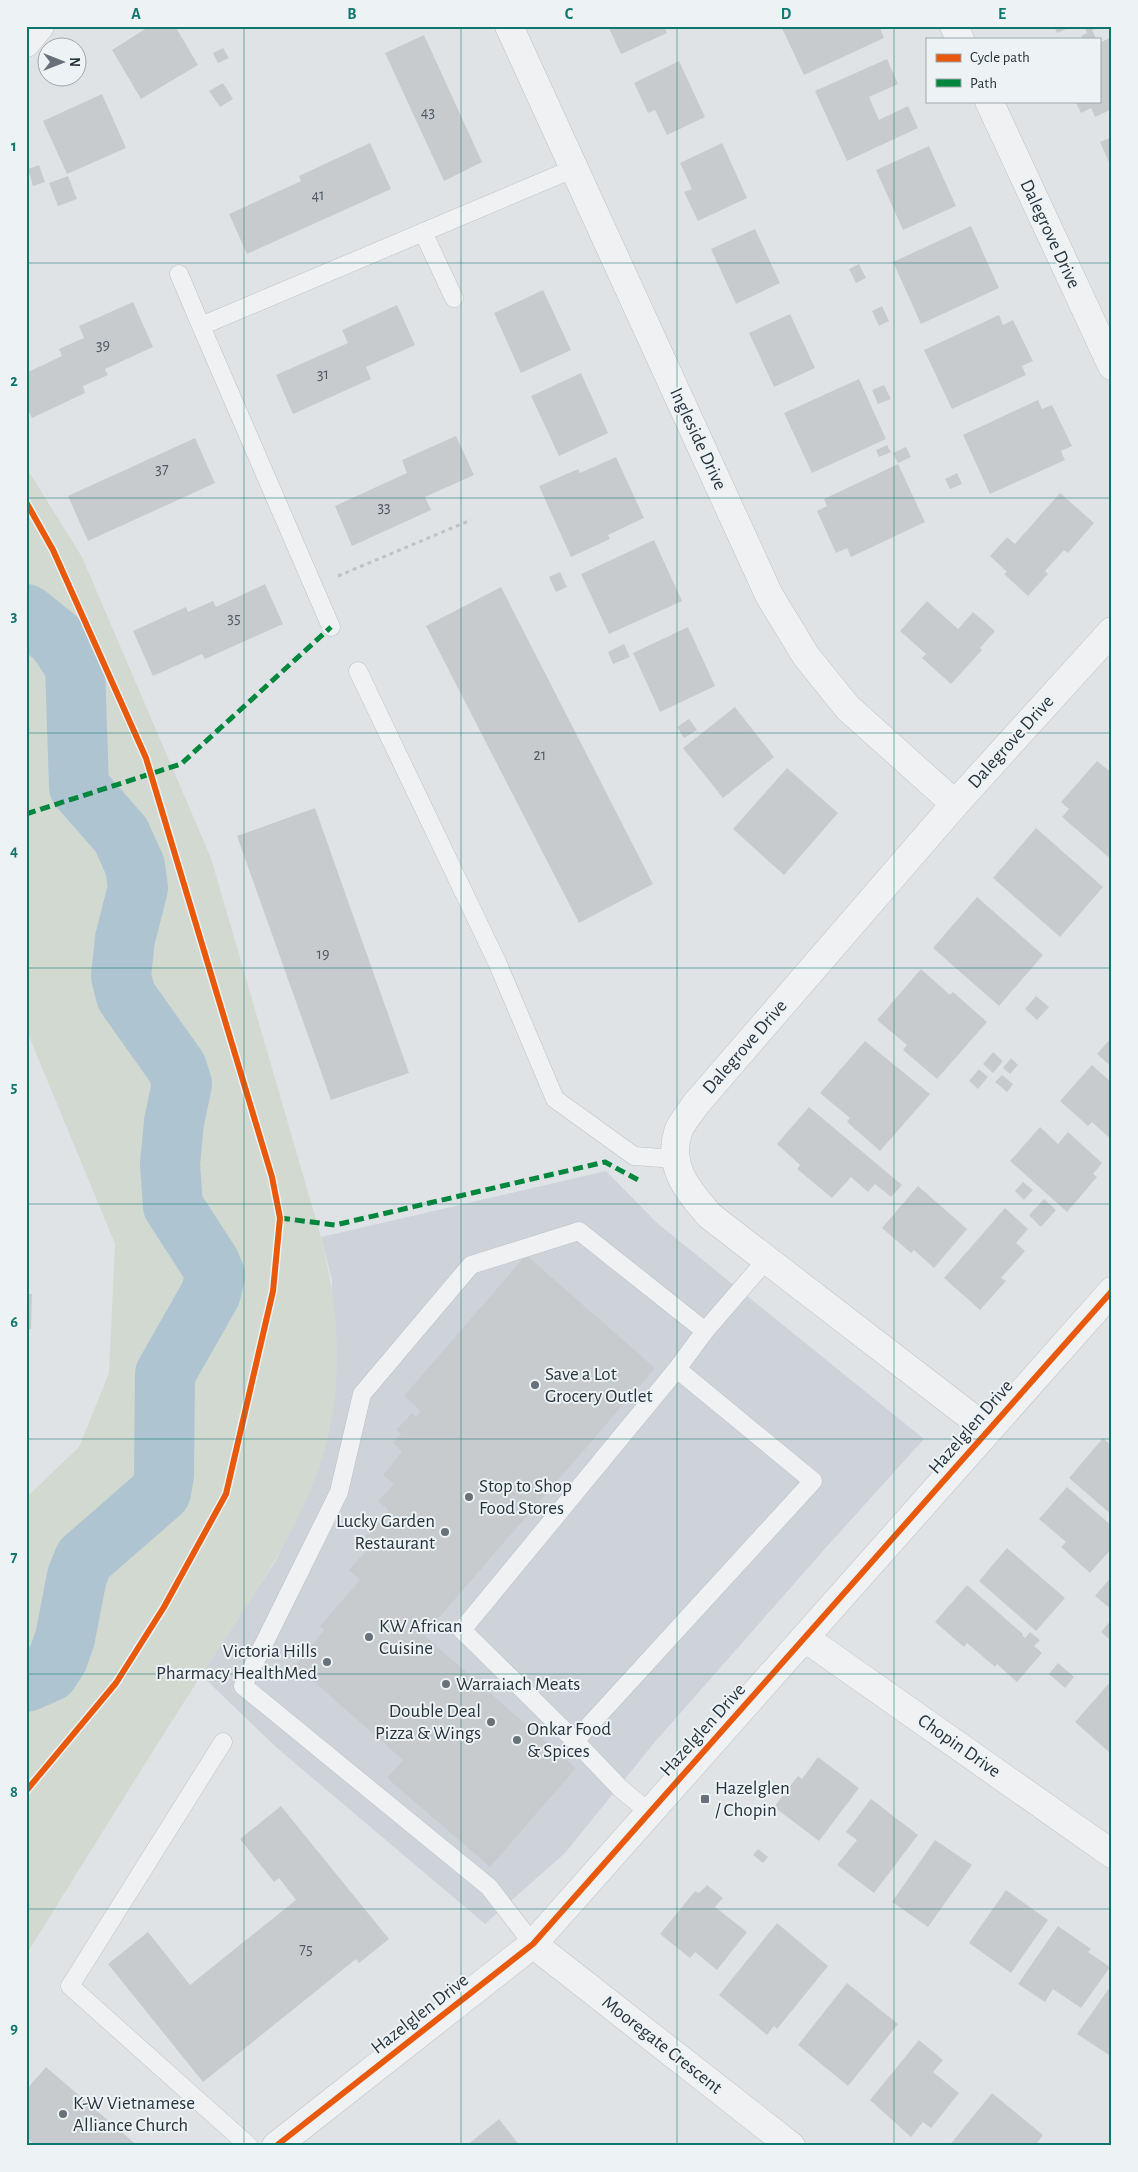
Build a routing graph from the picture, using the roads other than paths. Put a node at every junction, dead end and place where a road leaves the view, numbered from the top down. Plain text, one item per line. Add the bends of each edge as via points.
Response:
1 (40, 26) edge
2 (508, 26) edge
3 (954, 26) edge
4 (960, 38) edge
5 (26, 43) edge
6 (989, 102) edge
7 (575, 168) junction
8 (423, 232) junction
9 (179, 274) dead end
10 (454, 298) dead end
11 (201, 326) junction
12 (1112, 366) edge
13 (331, 627) dead end
14 (1112, 631) edge
15 (358, 671) dead end
16 (955, 804) junction
17 (675, 1159) junction
18 (767, 1259) junction
19 (1112, 1291) edge
20 (705, 1331) junction
21 (677, 1369) junction
22 (988, 1430) junction
23 (806, 1638) junction
24 (575, 1741) junction
25 (223, 1742) dead end
26 (650, 1813) junction
27 (1112, 1854) edge
28 (532, 1944) junction
29 (291, 2141) edge
30 (249, 2146) edge
31 (791, 2146) edge

1 - 5 street
2 - 7 street, Ingleside Drive
3 - 4 street
6 - 12 street, Dalegrove Drive
7 - 8 lane
7 - 16 street, Ingleside Drive via 774,603 806,656 848,708
8 - 10 lane
8 - 11 lane
9 - 11 lane
11 - 13 lane
14 - 16 street, Dalegrove Drive
15 - 17 lane via 498,962 555,1099 634,1156
16 - 17 street, Dalegrove Drive via 695,1105 678,1131
17 - 18 street, Dalegrove Drive via 683,1184 710,1216
18 - 20 lane
18 - 22 street, Dalegrove Drive
19 - 22 street, Hazelglen Drive
20 - 21 lane
20 - 28 lane via 579,1231 471,1265 362,1394 339,1492 243,1686 489,1886
21 - 24 lane via 462,1630
21 - 24 lane via 813,1481
22 - 23 street, Hazelglen Drive
23 - 26 street, Hazelglen Drive
23 - 27 street, Chopin Drive
24 - 26 lane via 620,1788
25 - 30 lane via 70,1986
26 - 28 street, Hazelglen Drive
28 - 29 street, Hazelglen Drive
28 - 31 street, Mooregate Crescent

